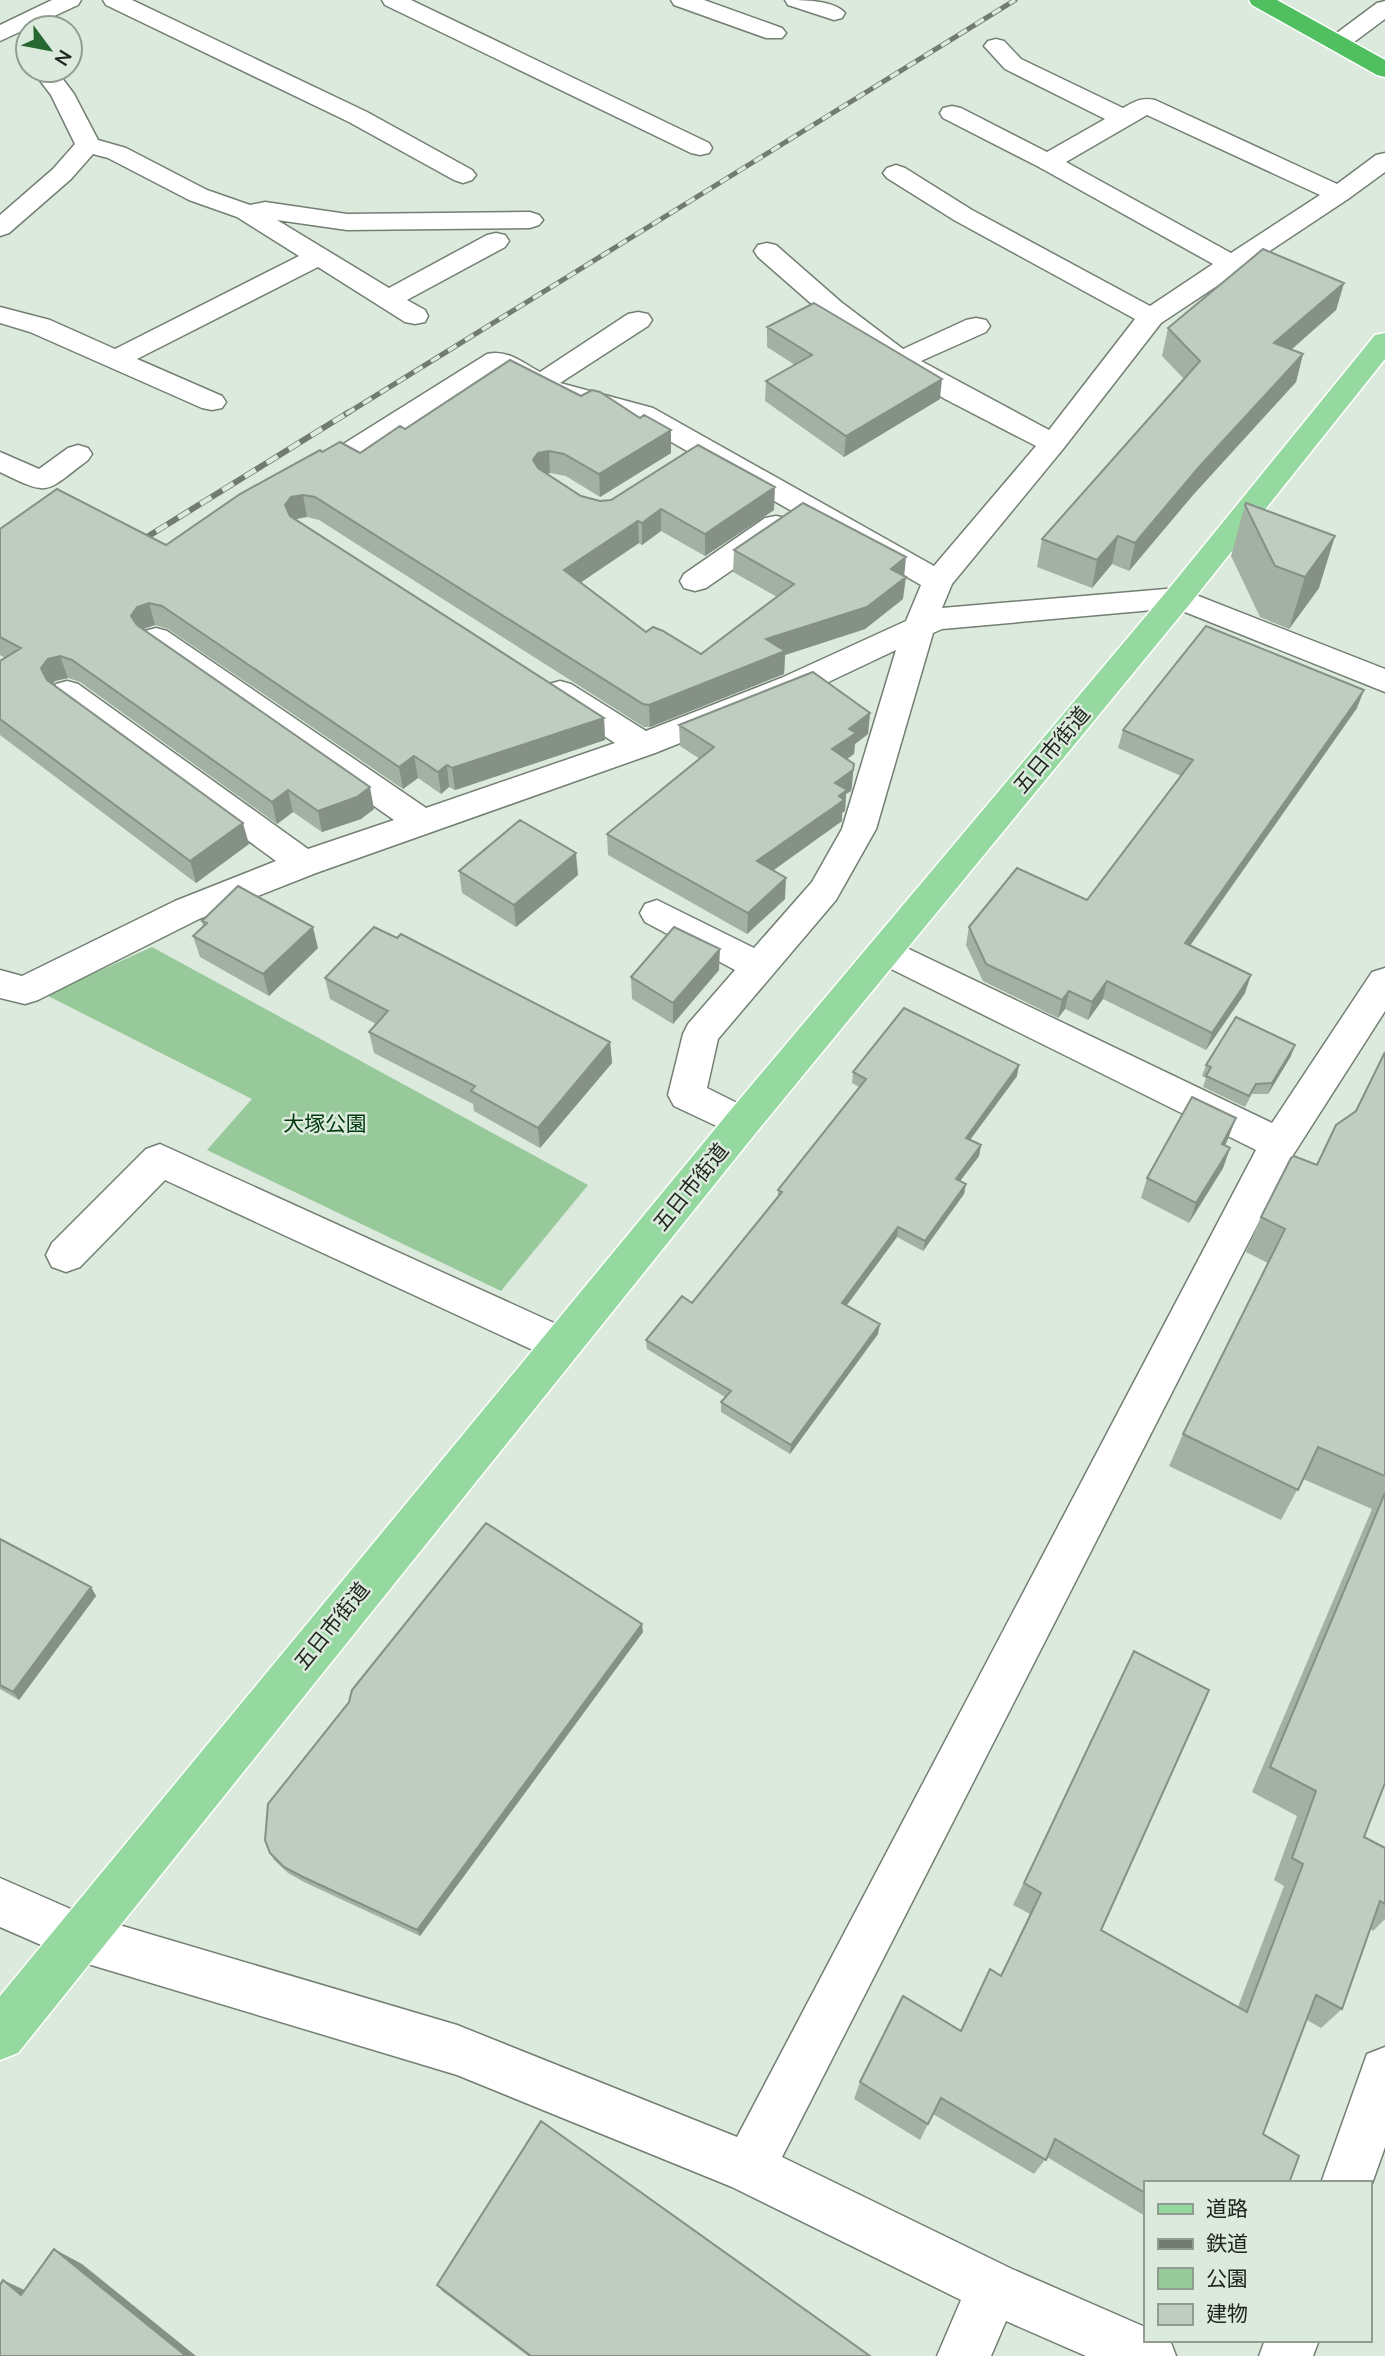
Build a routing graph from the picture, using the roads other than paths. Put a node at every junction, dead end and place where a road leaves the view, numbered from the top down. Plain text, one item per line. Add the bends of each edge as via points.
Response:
1 (69, 0) edge
2 (114, 0) edge
3 (393, 0) edge
4 (682, 0) edge
5 (796, 0) edge
6 (1260, 0) edge
7 (1385, 8) edge
8 (834, 13) dead end
9 (774, 33) dead end
10 (0, 34) edge
11 (1338, 43) junction
12 (996, 46) dead end
13 (1385, 70) edge
14 (55, 84) edge
15 (952, 113) dead end
16 (1123, 118) junction
17 (88, 145) junction
18 (700, 148) dead end
19 (1385, 160) edge
20 (1048, 162) junction
21 (896, 173) dead end
22 (463, 175) dead end
23 (1339, 194) junction
24 (246, 212) junction
25 (530, 220) dead end
26 (0, 228) edge
27 (496, 241) dead end
28 (767, 251) dead end
29 (318, 257) junction
30 (1230, 263) junction
31 (387, 300) junction
32 (0, 315) edge
33 (415, 316) dead end
34 (1151, 317) junction
35 (638, 320) dead end
36 (976, 326) dead end
37 (1385, 341) edge
38 (116, 359) junction
39 (901, 360) junction
40 (540, 384) junction
41 (212, 402) dead end
42 (1053, 443) junction
43 (78, 454) dead end
44 (347, 454) edge
45 (0, 461) edge
46 (804, 507) junction
47 (695, 581) dead end
48 (938, 581) junction
49 (1178, 598) junction
50 (919, 626) junction
51 (156, 638) edge
52 (539, 678) edge
53 (1385, 681) edge
54 (67, 692) edge
55 (643, 746) junction
56 (423, 823) junction
57 (304, 864) junction
58 (657, 913) dead end
59 (886, 951) junction
60 (759, 967) junction
61 (0, 984) edge
62 (1382, 994) edge
63 (742, 1124) junction
64 (1279, 1144) junction
65 (66, 1255) dead end
66 (562, 1345) junction
67 (0, 1902) edge
68 (78, 1937) junction
69 (0, 2035) edge
70 (1385, 2072) edge
71 (749, 2168) junction
72 (1348, 2181) edge
73 (993, 2288) junction
74 (964, 2356) edge
75 (1149, 2356) edge

1 - 10 street
2 - 22 street via 358,117
3 - 18 street
4 - 9 street
5 - 8 street
6 - 11 highway
7 - 11 street
11 - 13 highway
12 - 16 street via 1013,64
14 - 17 street
15 - 20 street
16 - 20 street
16 - 23 street via 1146,105
17 - 24 street via 117,153 198,195
17 - 26 street
19 - 23 street
20 - 30 street
21 - 34 street via 962,215
23 - 30 street
24 - 25 street via 394,223
24 - 29 street
27 - 31 street
28 - 39 street
29 - 31 street
29 - 38 street
30 - 34 street
31 - 33 street
32 - 38 street via 40,326
34 - 42 street
35 - 40 street
36 - 39 street
37 - 49 main road, 五日市街道
38 - 41 street
39 - 42 street
40 - 44 street via 497,360
40 - 46 street via 643,414 692,455
42 - 48 street
43 - 45 street via 41,481
46 - 47 street
46 - 48 street
48 - 50 street
49 - 50 street via 936,619
49 - 53 street
49 - 59 main road, 五日市街道
50 - 55 street
50 - 60 street via 859,829 824,891
51 - 56 street
52 - 55 street
54 - 57 street
55 - 56 street
56 - 57 street
57 - 61 street via 187,910 25,990
58 - 60 street
59 - 63 main road, 五日市街道
59 - 64 street
60 - 63 street via 701,1034 687,1095
62 - 64 street
63 - 66 main road, 五日市街道
64 - 71 street
65 - 66 street via 160,1160
66 - 68 main road, 五日市街道
67 - 68 street
68 - 69 main road, 五日市街道
68 - 71 street via 457,2050
70 - 72 street
71 - 73 street
73 - 74 street
73 - 75 street

